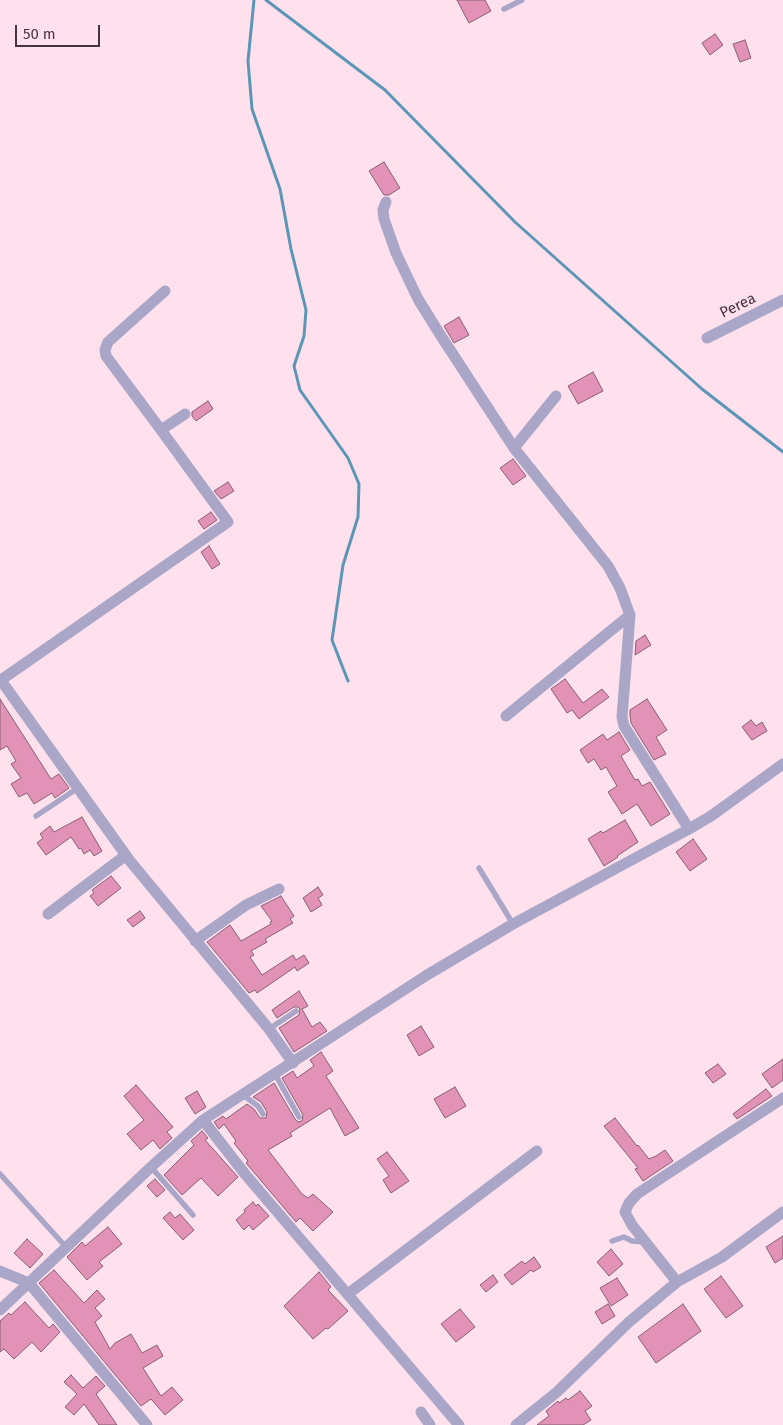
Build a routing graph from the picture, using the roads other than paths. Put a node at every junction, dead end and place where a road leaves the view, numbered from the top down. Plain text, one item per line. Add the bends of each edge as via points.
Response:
1 (522, 0) edge
2 (504, 9) dead end
3 (386, 202) dead end
4 (165, 291) dead end
5 (783, 300) edge
6 (707, 338) dead end
7 (556, 396) dead end
8 (185, 414) dead end
9 (161, 430) junction
10 (514, 448) junction
11 (630, 615) junction
12 (1, 680) edge
13 (506, 716) dead end
14 (783, 764) edge
15 (78, 788) junction
16 (36, 816) dead end
17 (689, 829) junction
18 (126, 854) junction
19 (479, 868) dead end
20 (279, 889) dead end
21 (48, 914) dead end
22 (513, 924) junction
23 (195, 941) junction
24 (296, 1012) dead end
25 (269, 1029) junction
26 (293, 1063) junction
27 (275, 1074) junction
28 (241, 1094) junction
29 (783, 1098) edge
30 (263, 1114) dead end
31 (299, 1117) dead end
32 (203, 1120) junction
33 (537, 1151) dead end
34 (151, 1167) junction
35 (0, 1174) edge
36 (783, 1212) edge
37 (193, 1215) dead end
38 (612, 1241) dead end
39 (646, 1243) junction
40 (66, 1247) junction
41 (0, 1271) edge
42 (677, 1282) junction
43 (29, 1283) junction
44 (348, 1294) junction
45 (0, 1310) edge
46 (421, 1412) dead end
47 (147, 1425) edge
48 (430, 1425) edge
49 (459, 1425) edge
50 (516, 1425) edge

1 - 2 lane
3 - 10 street via 384,219 418,299
4 - 9 street via 108,342 104,350
5 - 6 street, Perea
7 - 10 street
8 - 9 street
9 - 12 street via 228,522
10 - 11 street via 608,566
11 - 13 street
11 - 17 street via 624,726
12 - 15 street
14 - 17 street
15 - 16 lane
15 - 18 street
17 - 22 street
18 - 21 street
18 - 23 street
19 - 22 lane
20 - 23 street via 246,905
22 - 26 street via 427,975
23 - 25 street
24 - 25 lane
25 - 26 street
26 - 27 street
27 - 28 street
27 - 31 lane
28 - 30 lane via 258,1106
28 - 32 street
29 - 39 street via 637,1194 625,1212
32 - 34 street
32 - 44 street
33 - 44 street
34 - 37 lane
34 - 40 street
35 - 40 lane
36 - 42 street via 722,1257
38 - 39 lane via 624,1237
39 - 42 street
40 - 43 street
41 - 43 street
42 - 50 street via 629,1322 557,1392
43 - 45 street
43 - 47 street
44 - 49 street
46 - 48 street

